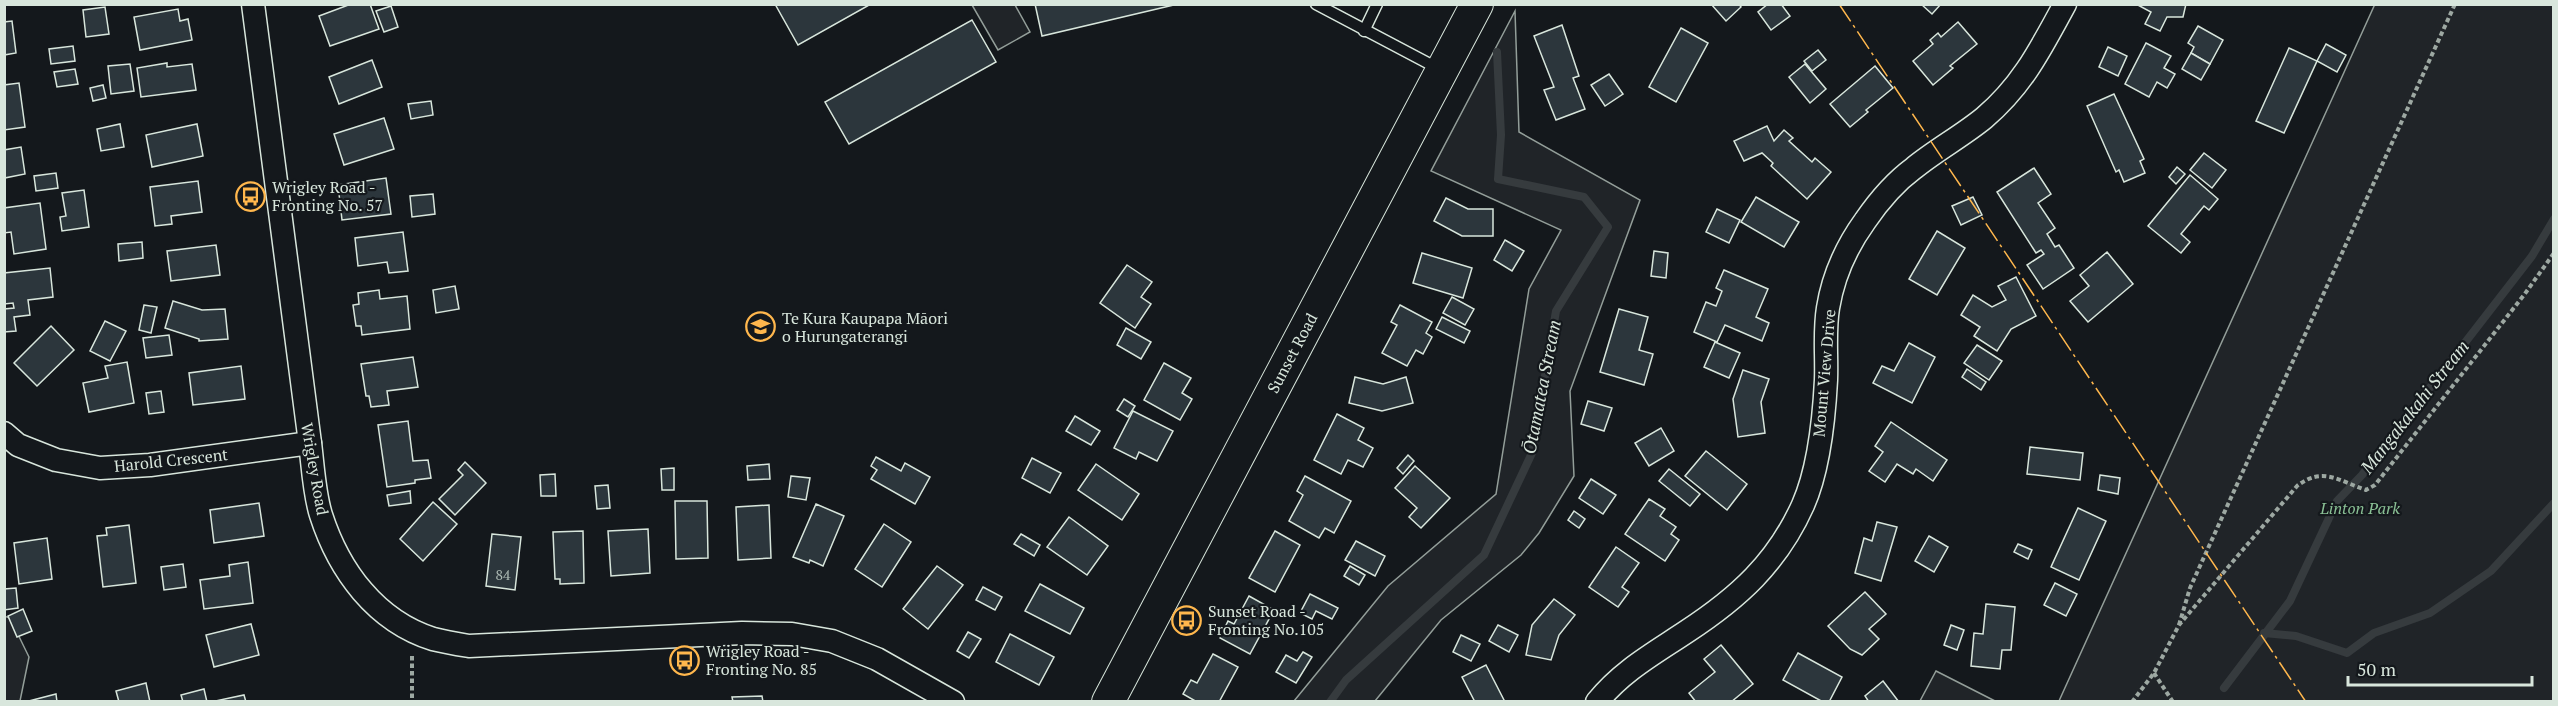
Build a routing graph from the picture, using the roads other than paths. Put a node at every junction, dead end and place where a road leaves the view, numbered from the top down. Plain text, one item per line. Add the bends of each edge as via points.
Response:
1 (253, 4) edge
2 (1316, 4) edge
3 (1377, 4) edge
4 (1477, 4) edge
5 (2065, 4) edge
6 (1364, 31) junction
7 (1441, 70) junction
8 (4, 434) edge
9 (310, 443) junction
10 (953, 702) edge
11 (1108, 702) edge
12 (1597, 702) edge

1 - 9 street, Wrigley Road
2 - 6 lane
3 - 6 lane
4 - 7 main road, Sunset Road
5 - 12 street, Mount View Drive via 2021,81 1983,119 1913,168 1887,193 1849,246 1828,308 1826,380 1810,486 1772,558 1740,592 1637,662
6 - 7 lane
7 - 11 main road, Sunset Road
8 - 9 street, Harold Crescent via 18,445 56,460 100,468
9 - 10 street, Wrigley Road via 321,514 337,555 357,587 388,617 432,639 469,646 792,634 832,641 859,652

